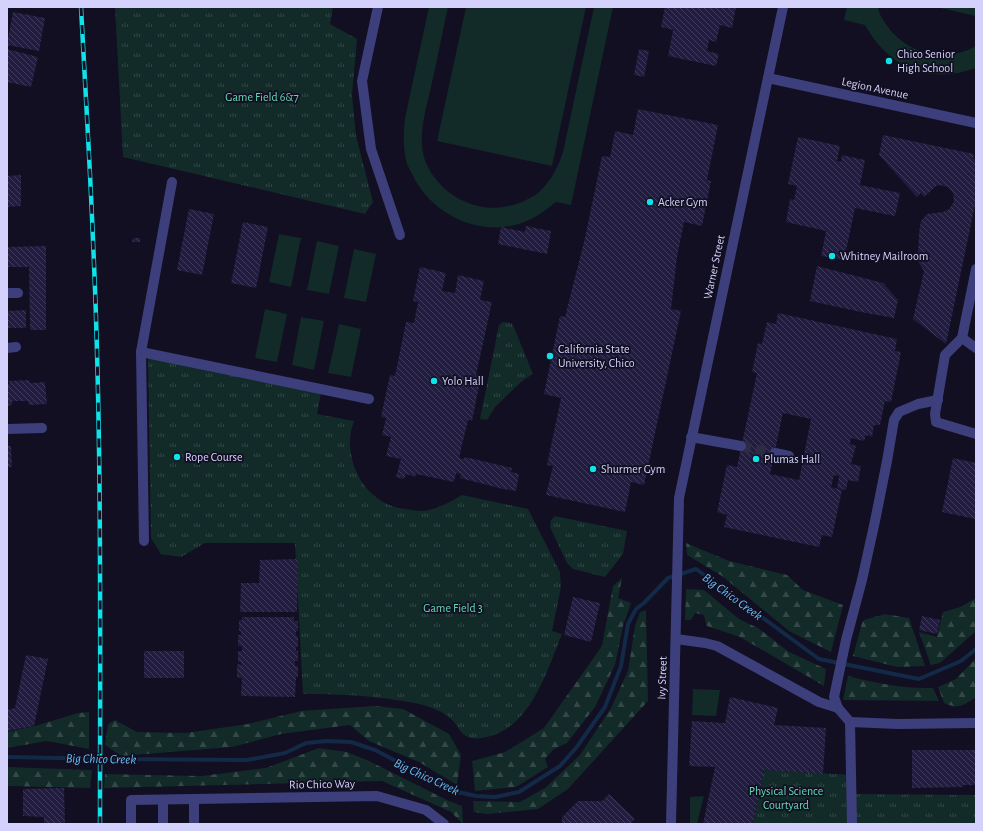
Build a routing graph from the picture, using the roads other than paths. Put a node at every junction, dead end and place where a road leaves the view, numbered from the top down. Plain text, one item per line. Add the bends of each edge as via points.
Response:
1 (378, 7) edge
2 (783, 7) edge
3 (768, 78) junction
4 (976, 123) edge
5 (172, 182) dead end
6 (400, 235) dead end
7 (976, 269) edge
8 (7, 293) edge
9 (18, 293) dead end
10 (962, 338) junction
11 (976, 348) edge
12 (141, 352) junction
13 (369, 399) dead end
14 (938, 400) junction
15 (42, 428) dead end
16 (7, 429) edge
17 (976, 434) edge
18 (692, 437) junction
19 (741, 446) tunnel mouth
20 (774, 453) tunnel mouth
21 (789, 456) dead end
22 (677, 537) joint
23 (144, 541) dead end
24 (676, 639) junction
25 (838, 708) junction
26 (850, 722) junction
27 (976, 723) edge
28 (163, 800) junction
29 (194, 800) junction
30 (131, 824) edge
31 (163, 824) edge
32 (194, 824) edge
33 (444, 824) edge
34 (671, 824) edge
35 (852, 824) edge

1 - 6 street via 362,81 371,149
2 - 3 street, Warner Street
3 - 4 street, Legion Avenue
3 - 18 street, Warner Street
5 - 12 street
7 - 10 street
8 - 9 street
10 - 11 street
10 - 14 street via 946,355
12 - 13 street
12 - 23 street
14 - 17 street via 936,422
14 - 25 street via 918,404 899,412 894,420 864,573 834,697
15 - 16 street
18 - 19 street
18 - 22 street, Warner Street via 679,498
20 - 21 street
22 - 24 street, Ivy Street
24 - 25 street via 717,646 819,702
24 - 34 street, Ivy Street
25 - 26 street
26 - 27 street
26 - 35 street
28 - 29 street, Rio Chico Way
28 - 30 street, Rio Chico Way via 131,800
28 - 31 street
29 - 32 street
29 - 33 street, Rio Chico Way via 377,796 426,810

